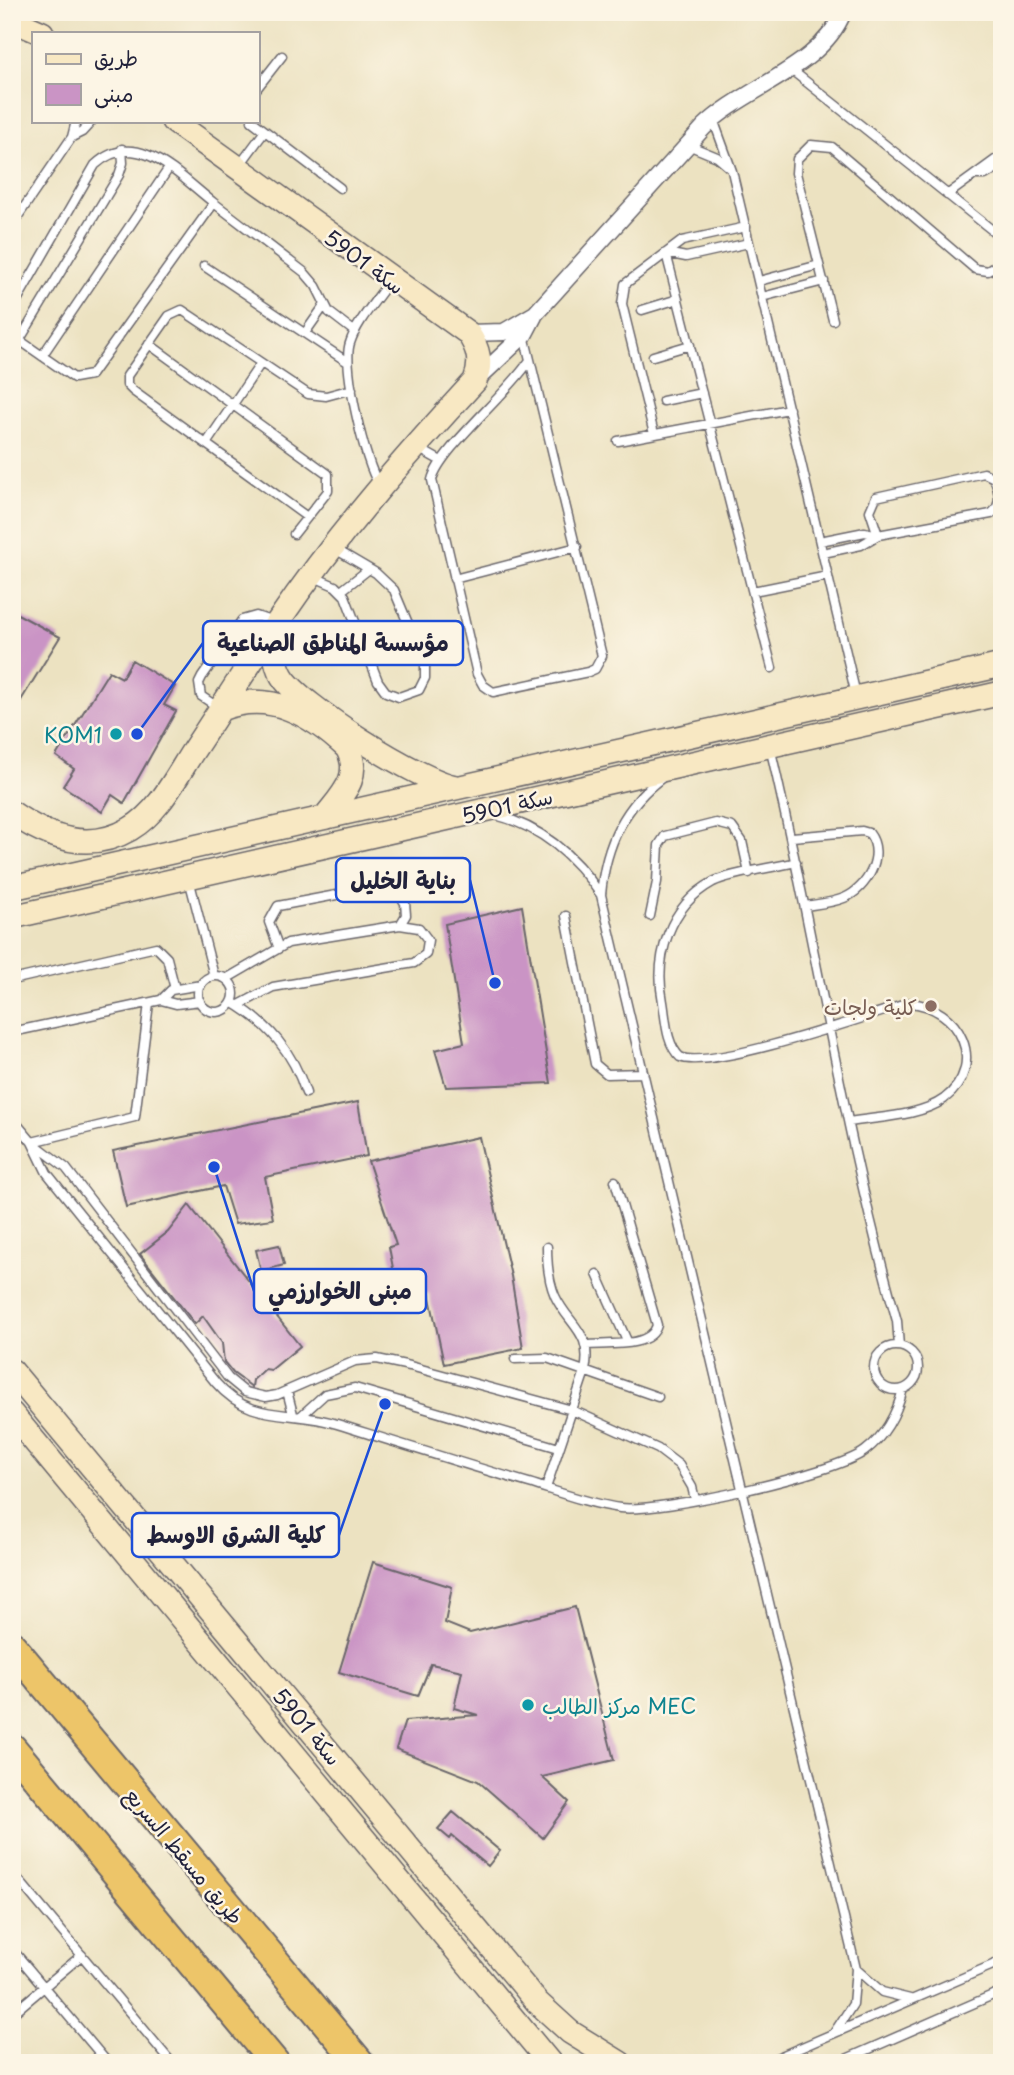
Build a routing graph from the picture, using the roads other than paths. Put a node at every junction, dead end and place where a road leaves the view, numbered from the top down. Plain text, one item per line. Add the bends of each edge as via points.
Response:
1 (843, 12) edge
2 (12, 20) edge
3 (40, 32) edge
4 (282, 56) dead end
5 (789, 68) junction
6 (259, 85) edge
7 (713, 119) junction
8 (76, 122) edge
9 (91, 122) edge
10 (174, 122) edge
11 (253, 122) edge
12 (265, 131) junction
13 (72, 136) junction
14 (688, 145) junction
15 (122, 149) junction
16 (1002, 155) edge
17 (1002, 165) edge
18 (169, 168) junction
19 (237, 168) junction
20 (732, 171) junction
21 (978, 175) junction
22 (340, 188) dead end
23 (947, 195) junction
24 (214, 203) junction
25 (12, 225) edge
26 (746, 227) junction
27 (1002, 238) edge
28 (749, 243) junction
29 (666, 253) junction
30 (1002, 261) edge
31 (819, 265) junction
32 (204, 266) dead end
33 (390, 280) junction
34 (759, 281) junction
35 (824, 281) junction
36 (762, 296) junction
37 (678, 299) junction
38 (324, 306) junction
39 (12, 309) edge
40 (642, 310) dead end
41 (534, 314) junction
42 (833, 320) dead end
43 (355, 332) junction
44 (305, 333) junction
45 (468, 333) junction
46 (524, 335) junction
47 (16, 338) edge
48 (149, 344) junction
49 (690, 345) junction
50 (42, 356) junction
51 (653, 356) dead end
52 (530, 360) junction
53 (346, 361) junction
54 (261, 363) junction
55 (475, 381) junction
56 (352, 389) junction
57 (702, 393) junction
58 (663, 401) dead end
59 (233, 405) junction
60 (789, 409) junction
61 (710, 424) junction
62 (654, 434) junction
63 (618, 441) dead end
64 (206, 444) junction
65 (415, 447) junction
66 (441, 461) junction
67 (381, 486) junction
68 (307, 517) junction
69 (294, 534) dead end
70 (878, 535) junction
71 (820, 541) junction
72 (332, 547) junction
73 (577, 547) junction
74 (823, 553) junction
75 (369, 569) junction
76 (311, 575) junction
77 (828, 576) junction
78 (454, 579) junction
79 (341, 591) junction
80 (753, 591) junction
81 (276, 623) junction
82 (1002, 665) edge
83 (772, 668) dead end
84 (1002, 693) edge
85 (857, 698) junction
86 (221, 709) junction
87 (770, 746) junction
88 (680, 766) junction
89 (459, 787) junction
90 (480, 811) junction
91 (12, 813) edge
92 (325, 817) junction
93 (792, 837) junction
94 (796, 862) junction
95 (749, 873) junction
96 (188, 876) junction
97 (12, 888) edge
98 (601, 895) junction
99 (805, 906) junction
100 (566, 916) dead end
101 (650, 916) dead end
102 (12, 917) edge
103 (400, 925) junction
104 (278, 946) junction
105 (214, 976) junction
106 (226, 979) junction
107 (12, 980) edge
108 (201, 985) junction
109 (175, 989) junction
110 (161, 1000) junction
111 (200, 1002) junction
112 (149, 1003) junction
113 (235, 1003) junction
114 (828, 1028) junction
115 (12, 1032) edge
116 (643, 1073) junction
117 (306, 1093) dead end
118 (12, 1118) edge
119 (850, 1122) junction
120 (32, 1142) junction
121 (615, 1181) dead end
122 (547, 1247) dead end
123 (597, 1274) dead end
124 (627, 1341) junction
125 (586, 1345) junction
126 (899, 1346) junction
127 (515, 1359) dead end
128 (12, 1371) edge
129 (585, 1371) junction
130 (903, 1389) junction
131 (287, 1391) junction
132 (658, 1397) dead end
133 (572, 1410) junction
134 (298, 1414) junction
135 (12, 1415) edge
136 (559, 1448) junction
137 (546, 1488) junction
138 (741, 1490) junction
139 (695, 1499) junction
140 (12, 1646) edge
141 (12, 1748) edge
142 (12, 1872) edge
143 (12, 1949) edge
144 (82, 1955) junction
145 (1002, 1961) edge
146 (856, 1969) junction
147 (44, 1987) junction
148 (1002, 1992) edge
149 (915, 1999) junction
150 (12, 2014) edge
151 (834, 2033) junction
152 (108, 2063) edge
153 (172, 2063) edge
154 (275, 2063) edge
155 (360, 2063) edge
156 (550, 2063) edge
157 (621, 2063) edge
158 (765, 2063) edge
159 (837, 2063) edge

1 - 5 street via 824,43
2 - 3 street
4 - 6 lane
5 - 7 street
5 - 23 lane
7 - 14 street
7 - 20 lane
8 - 13 lane
9 - 13 lane
10 - 19 street, سكة 5901
11 - 12 lane
12 - 19 lane
12 - 22 lane
13 - 25 lane
14 - 20 lane via 717,158
14 - 41 street
15 - 18 lane via 144,151
15 - 39 lane via 95,165
15 - 47 lane via 119,175
16 - 21 lane
17 - 21 lane
18 - 24 lane
18 - 50 lane
19 - 33 street, سكة 5901
20 - 26 lane
21 - 23 lane
23 - 27 lane
24 - 38 lane via 304,272
24 - 50 lane via 91,375 74,377
26 - 28 lane
26 - 29 lane via 682,241
28 - 29 lane via 686,257
28 - 34 lane
29 - 37 lane
29 - 62 lane via 629,279 622,297
30 - 31 lane via 988,271 975,269 838,151 819,143 800,153 795,166
31 - 34 lane
31 - 35 lane
32 - 44 lane
33 - 43 lane
33 - 45 street, سكة 5901
34 - 36 lane
35 - 36 lane
35 - 42 lane
36 - 60 lane
37 - 40 lane
37 - 49 lane
38 - 43 lane
38 - 44 lane
41 - 45 street via 504,332
41 - 46 street
43 - 53 lane
44 - 53 lane
45 - 55 street via 478,351
46 - 52 lane
46 - 55 street
47 - 50 lane
48 - 54 lane via 172,313 182,310
48 - 59 lane
48 - 64 lane via 128,372 127,385
49 - 51 lane
49 - 57 lane
52 - 66 lane
52 - 73 lane
53 - 56 lane
54 - 56 lane via 308,394 326,396
54 - 59 lane
55 - 65 street
56 - 67 lane via 370,466
57 - 58 lane
57 - 61 lane
59 - 64 lane
59 - 68 lane via 328,474 328,491
60 - 61 lane
60 - 71 lane
61 - 62 lane
61 - 80 lane
62 - 63 lane
64 - 68 lane
65 - 66 lane
65 - 67 street
66 - 78 lane via 432,488
67 - 72 street
68 - 69 lane
70 - 70 lane via 988,516 999,505 996,481 984,473 876,497 870,511
70 - 71 lane via 865,532
70 - 74 lane via 861,545
71 - 74 lane
72 - 75 lane
72 - 76 street
73 - 78 lane
73 - 78 lane via 602,649 600,663 588,672 500,692 488,689 477,674
74 - 77 lane
75 - 79 lane
75 - 79 lane via 394,590 425,664 425,678 413,694 393,695 382,687
76 - 79 lane
76 - 81 street
77 - 80 lane
77 - 85 lane
80 - 83 lane
81 - 86 street
81 - 86 lane via 256,616 242,620 202,677 201,696
81 - 89 street, سكة 5901 via 276,662 295,692 405,768
82 - 85 street, سكة 5901
84 - 87 street, سكة 5901
85 - 89 street, سكة 5901
86 - 91 street via 153,811 130,829 102,839 73,841 44,833
86 - 92 street via 260,701 287,706 347,748 353,775
87 - 88 street, سكة 5901
87 - 93 lane
88 - 90 street, سكة 5901
88 - 98 lane via 643,793 617,830 608,851
89 - 92 street, سكة 5901
90 - 96 street, سكة 5901
90 - 98 lane via 541,834 575,861
92 - 97 street, سكة 5901
93 - 94 lane
93 - 99 lane via 862,831 869,833 874,843 874,864 860,887 841,900
94 - 95 lane
94 - 99 lane
95 - 101 lane via 742,841 732,827 716,823 670,833 659,845
95 - 114 lane via 706,887 669,931 659,980 672,1047 680,1057 694,1061
96 - 102 street, سكة 5901
96 - 105 lane
98 - 116 lane
99 - 114 lane
100 - 116 lane via 595,1064 607,1074
103 - 104 lane
103 - 104 lane via 407,909 399,893 388,886 371,888 278,906 269,922
103 - 113 lane via 412,925 425,933 428,947 421,960 274,988
104 - 106 lane
105 - 106 lane
105 - 108 lane
106 - 113 lane
107 - 109 lane via 150,947 165,953
108 - 109 lane
108 - 111 lane
109 - 110 lane
110 - 111 lane
110 - 112 lane
111 - 113 lane via 219,1012
112 - 115 lane
112 - 120 lane via 135,1117
113 - 117 lane via 279,1040
114 - 119 lane
114 - 119 lane via 909,1003 946,1016 962,1038 965,1064 944,1099 920,1109
116 - 138 lane
118 - 120 lane
119 - 126 lane
120 - 131 lane via 66,1168 236,1386 255,1396
120 - 134 lane via 47,1173 225,1394 249,1409
121 - 124 lane via 657,1325 648,1338
122 - 125 lane via 554,1295
123 - 124 lane
124 - 125 lane
125 - 129 lane
126 - 130 lane via 914,1354 918,1370
126 - 130 lane via 878,1354 874,1370 880,1384
127 - 129 lane via 547,1358
128 - 157 street, سكة 5901 via 537,2002 570,2032
129 - 132 lane
129 - 133 lane
130 - 138 lane via 886,1429 853,1458
131 - 133 lane via 344,1365 377,1359
131 - 134 lane
133 - 136 lane
133 - 139 lane via 670,1456 687,1475
134 - 136 lane via 326,1394 355,1388
134 - 137 lane
135 - 156 street, سكة 5901
136 - 137 lane
137 - 139 lane via 602,1505 634,1509
138 - 139 lane
138 - 146 lane
140 - 155 highway, طريق مسقط السريع
141 - 154 highway
142 - 144 lane
143 - 147 lane
144 - 147 lane
144 - 153 lane
145 - 149 lane
146 - 149 lane via 881,1992
146 - 151 lane via 853,2004
147 - 150 lane
147 - 152 lane
148 - 159 lane
149 - 151 lane
151 - 158 lane

